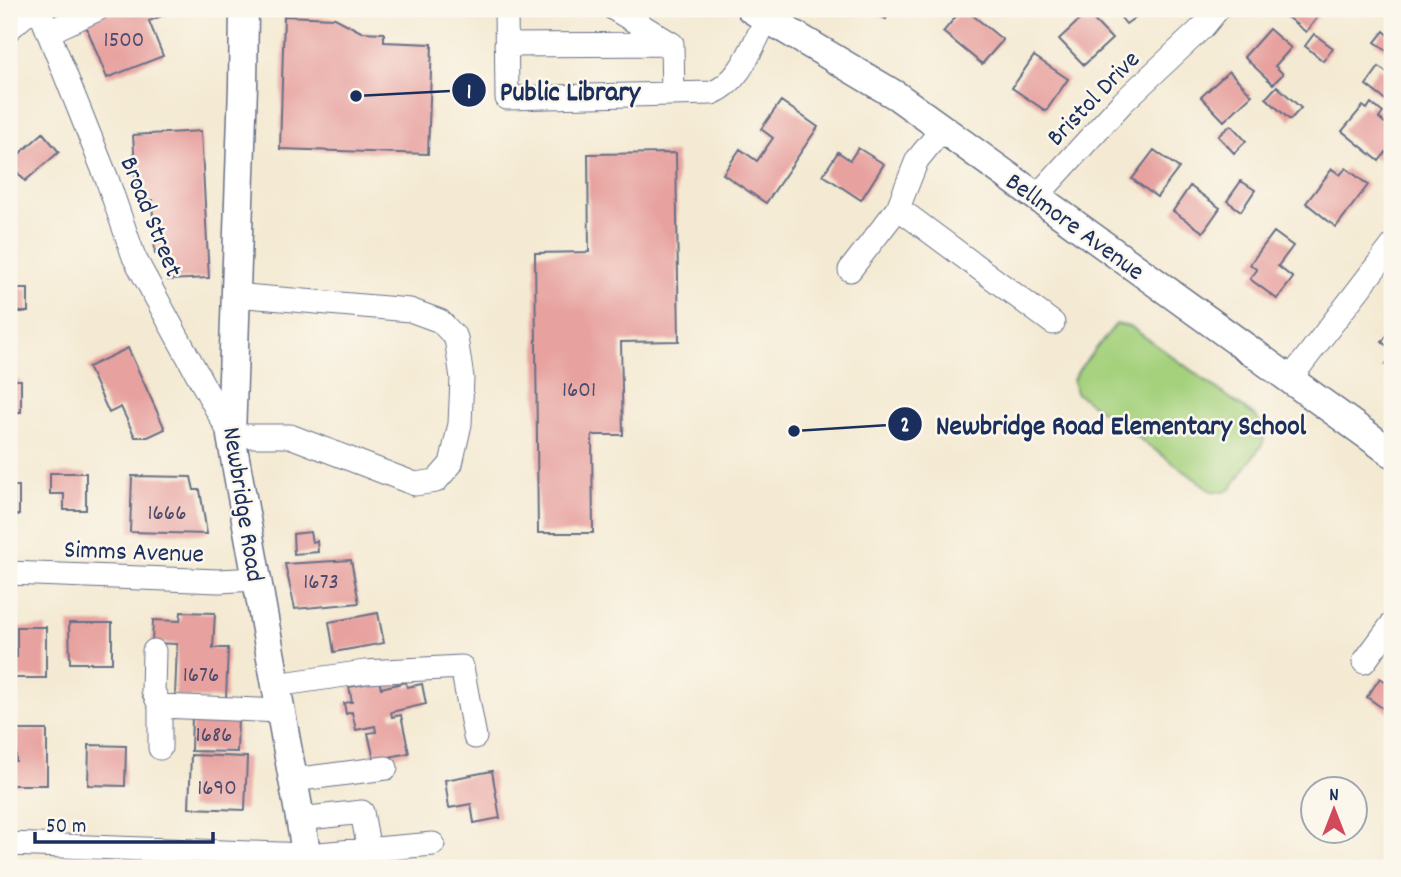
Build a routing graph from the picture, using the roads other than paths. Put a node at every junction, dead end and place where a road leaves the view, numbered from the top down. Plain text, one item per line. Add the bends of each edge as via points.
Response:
1 (32, 9) edge
2 (39, 9) edge
3 (98, 9) edge
4 (244, 9) edge
5 (506, 9) edge
6 (614, 9) edge
7 (1218, 9) edge
8 (771, 15) edge
9 (9, 29) edge
10 (49, 32) junction
11 (672, 44) junction
12 (506, 45) junction
13 (673, 94) junction
14 (943, 128) junction
15 (1037, 196) junction
16 (898, 208) junction
17 (1392, 246) edge
18 (850, 270) dead end
19 (234, 295) junction
20 (1052, 323) dead end
21 (1290, 379) junction
22 (231, 436) junction
23 (1392, 453) edge
24 (9, 573) edge
25 (256, 579) junction
26 (1392, 624) edge
27 (154, 651) dead end
28 (1364, 662) dead end
29 (278, 698) junction
30 (160, 706) junction
31 (475, 737) dead end
32 (160, 748) dead end
33 (386, 768) dead end
34 (293, 780) junction
35 (300, 819) junction
36 (9, 844) edge
37 (433, 844) dead end
38 (369, 850) junction
39 (308, 861) edge

1 - 9 street
2 - 10 street, Broad Street
3 - 10 street
4 - 19 main road, Newbridge Road
5 - 12 street
6 - 11 street
7 - 15 street, Bristol Drive via 1122,103
8 - 13 street via 725,88
8 - 14 main road, Bellmore Avenue
10 - 22 street, Broad Street via 134,257
11 - 12 street
11 - 13 street
12 - 13 street via 507,98
14 - 15 main road, Bellmore Avenue
14 - 16 street via 917,160
15 - 21 main road, Bellmore Avenue
16 - 18 street
16 - 20 street
17 - 21 street
19 - 22 main road, Newbridge Road
19 - 22 street via 410,310 440,321 456,338 462,378 460,424 451,464 436,481 415,484 290,436
21 - 23 main road, Bellmore Avenue
22 - 25 main road, Newbridge Road
24 - 25 street, Simms Avenue
25 - 29 main road, Newbridge Road
26 - 28 street
27 - 30 street via 153,691
29 - 30 street
29 - 31 street via 365,672 462,667
29 - 34 main road, Newbridge Road
30 - 32 street
33 - 34 street
34 - 35 main road, Newbridge Road
35 - 38 street via 362,812
35 - 39 main road, Newbridge Road
36 - 39 street
37 - 38 street
38 - 39 street

